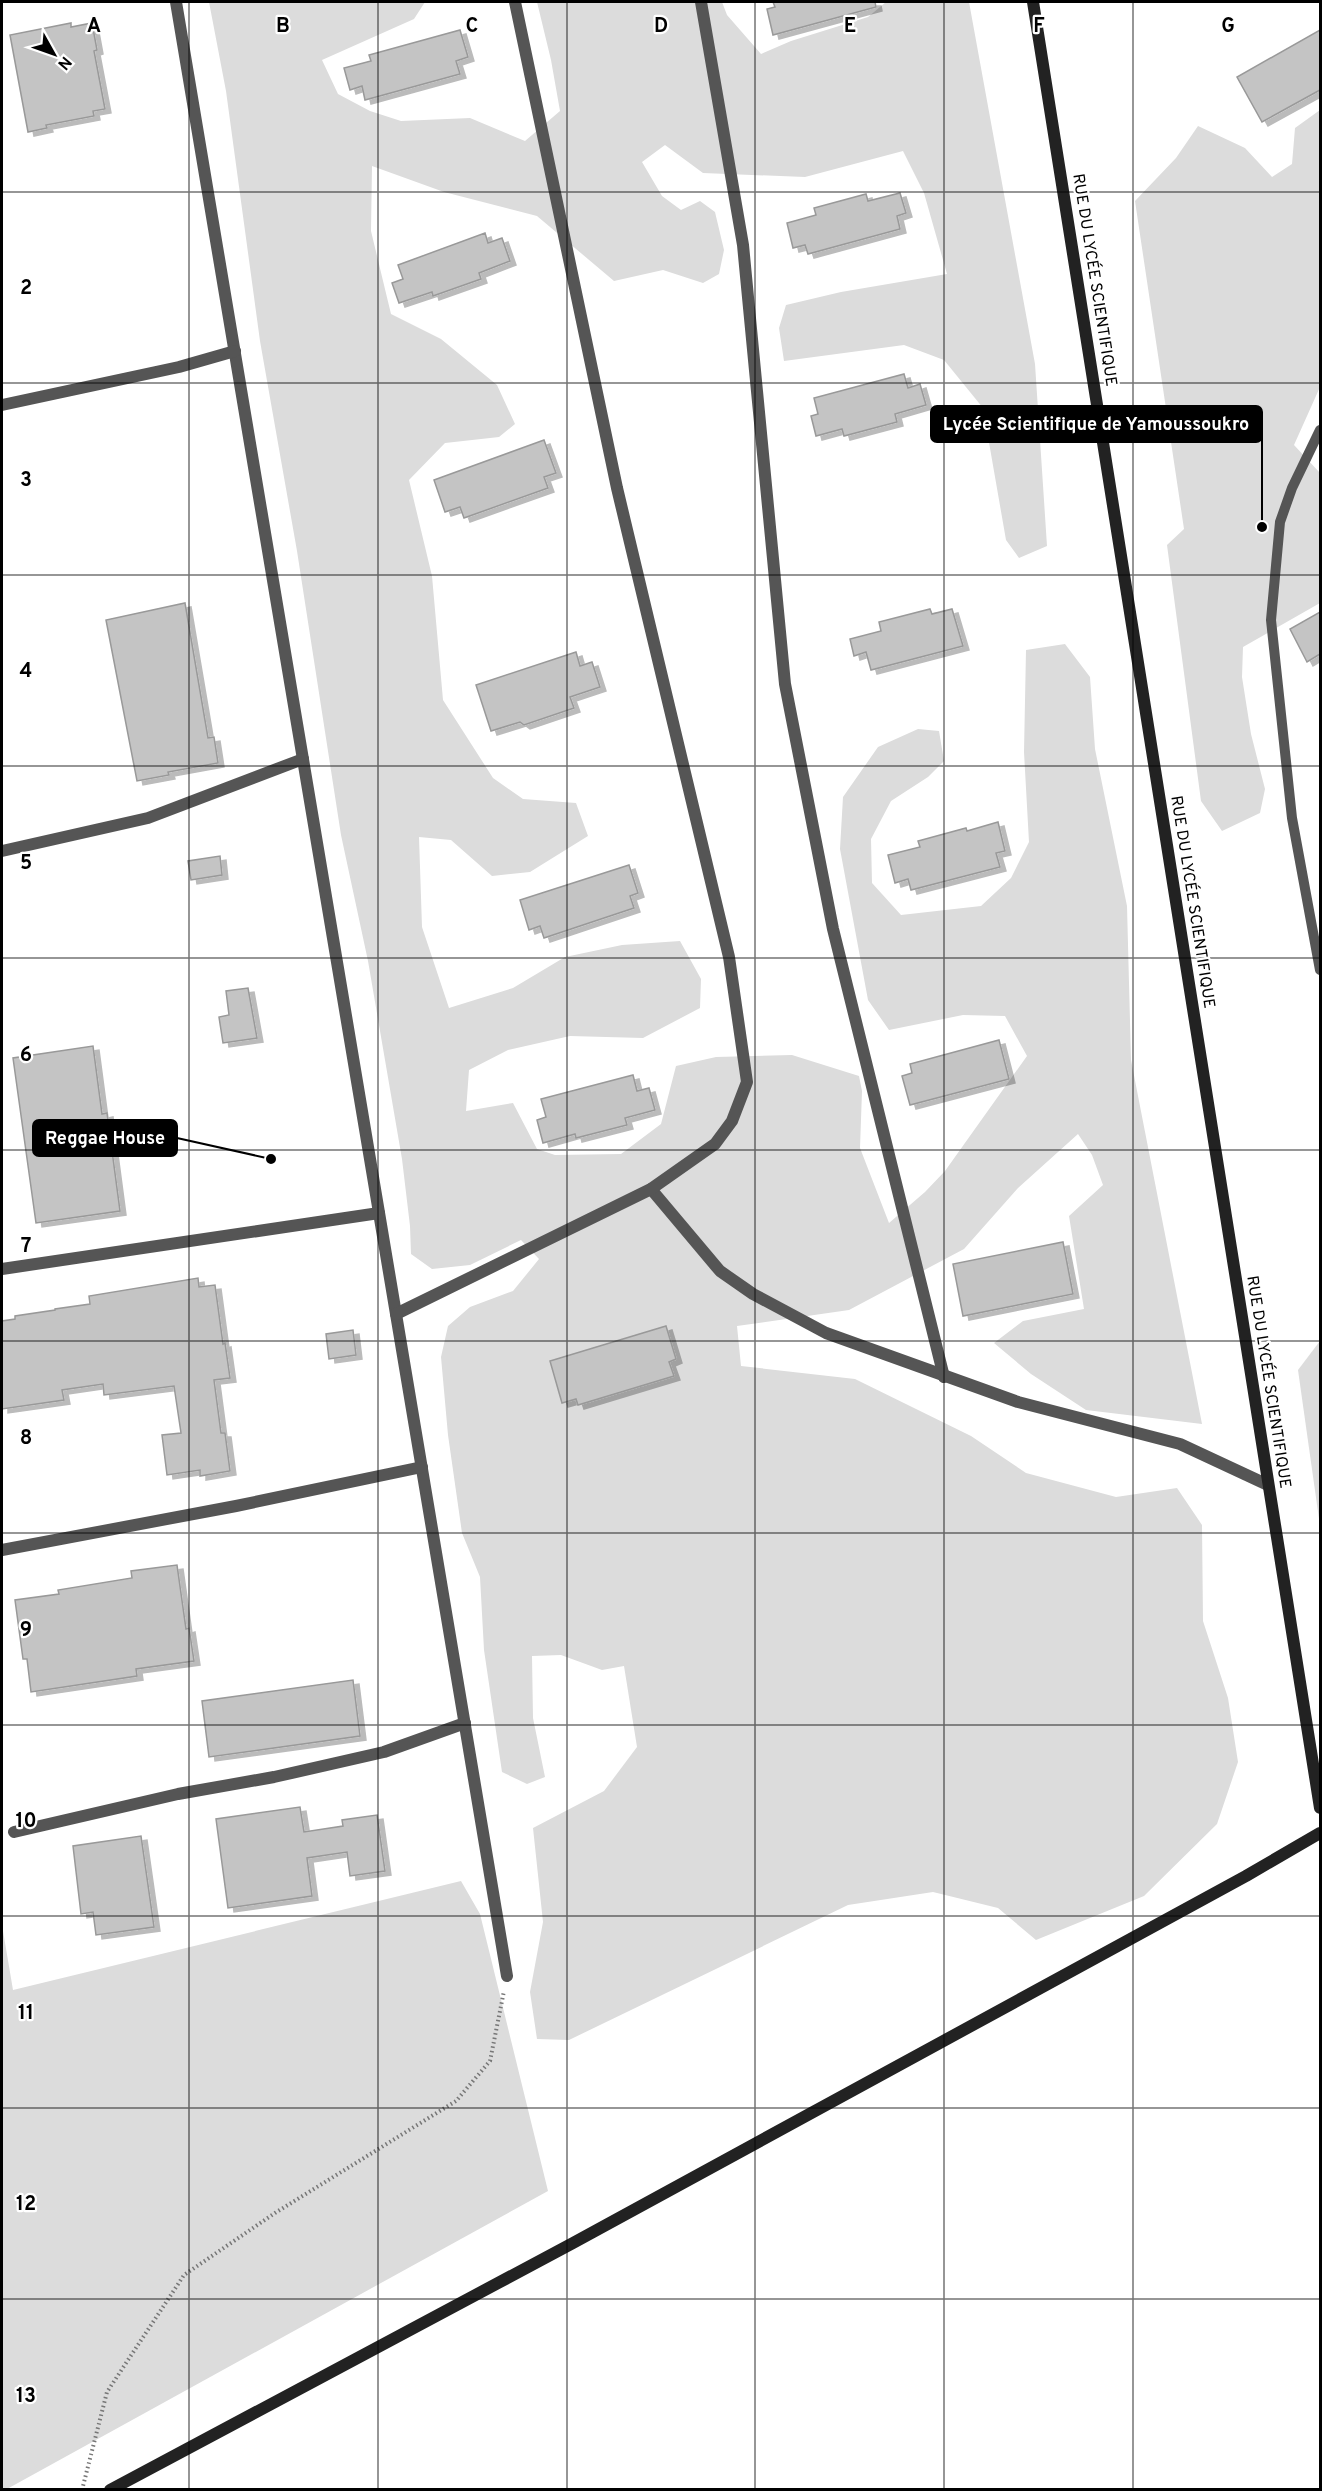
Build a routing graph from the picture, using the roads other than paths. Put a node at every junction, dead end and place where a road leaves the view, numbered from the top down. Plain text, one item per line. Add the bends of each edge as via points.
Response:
1 (176, 2) edge
2 (515, 2) edge
3 (701, 2) edge
4 (1033, 2) edge
5 (235, 351) junction
6 (2, 405) edge
7 (1320, 430) edge
8 (303, 759) junction
9 (2, 851) edge
10 (1320, 970) edge
11 (651, 1189) junction
12 (379, 1213) junction
13 (2, 1269) edge
14 (396, 1314) junction
15 (944, 1377) junction
16 (422, 1467) junction
17 (1268, 1485) junction
18 (2, 1550) edge
19 (465, 1723) junction
20 (1320, 1808) edge
21 (14, 1832) dead end
22 (1320, 1833) edge
23 (507, 1976) road end
24 (110, 2490) edge

1 - 5 street
2 - 11 street via 617,488 729,957 745,1058 747,1082 732,1121 715,1144
3 - 15 street via 743,245 785,684 833,929
4 - 17 street, RUE DU LYCÉE SCIENTIFIQUE
5 - 6 street
5 - 8 street
7 - 10 lane via 1280,522 1271,620 1292,818
8 - 9 street via 148,818
8 - 12 street
11 - 14 street
11 - 15 street via 720,1271 753,1294 826,1333
12 - 13 street
12 - 14 street
14 - 16 street
15 - 17 street via 1018,1402 1180,1444
16 - 18 street
16 - 19 street
17 - 20 street, RUE DU LYCÉE SCIENTIFIQUE
19 - 21 street via 384,1752
19 - 23 street
22 - 24 street via 573,2243

